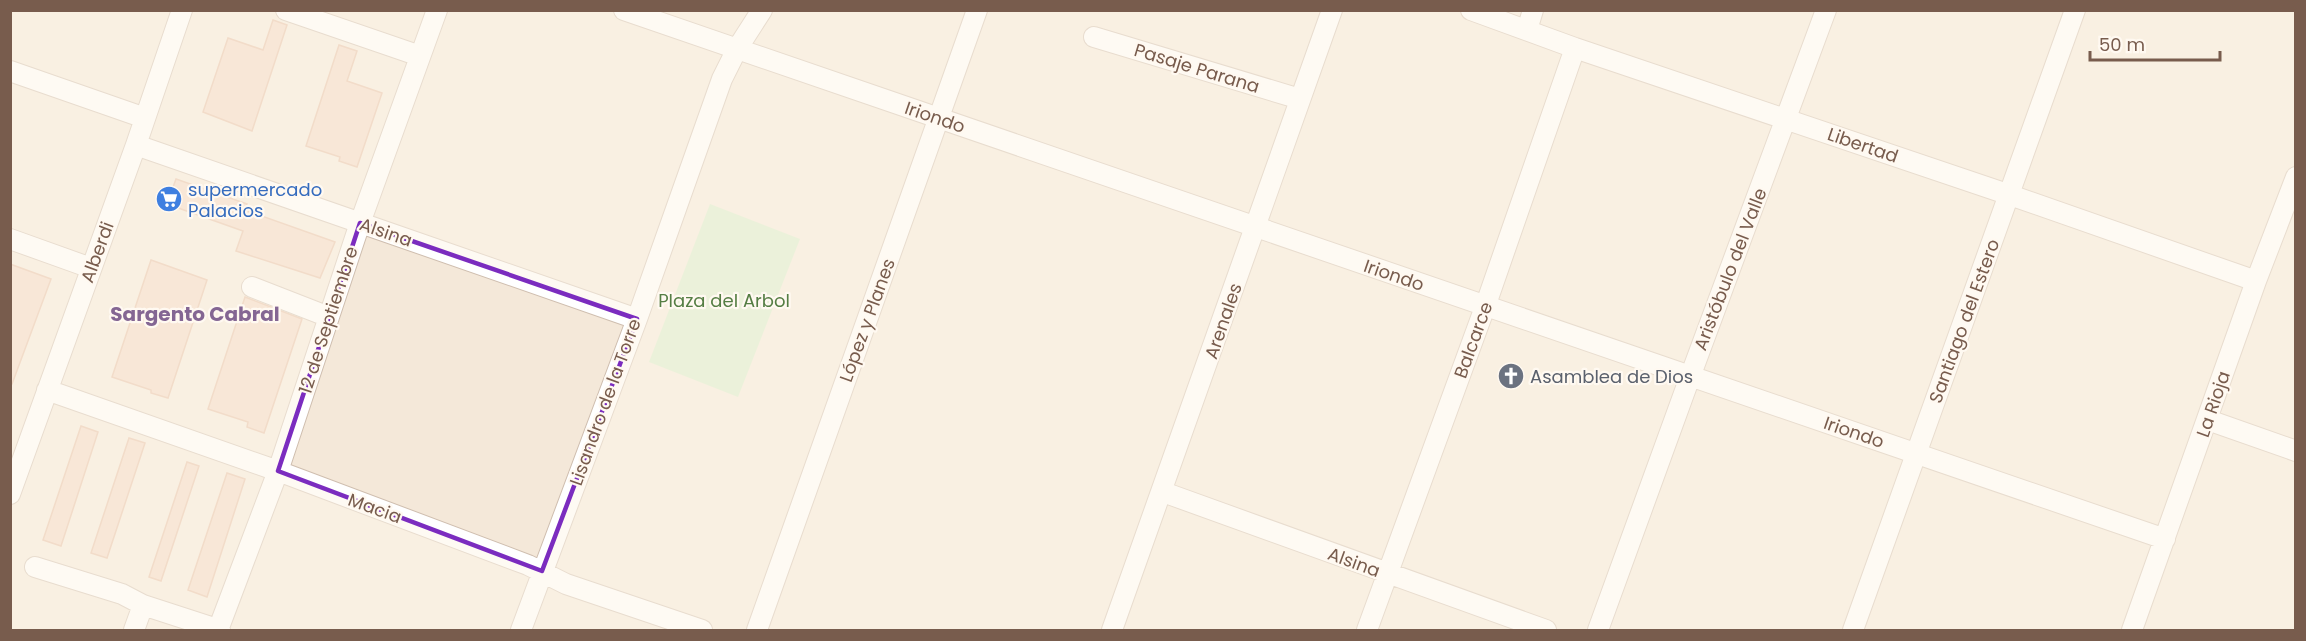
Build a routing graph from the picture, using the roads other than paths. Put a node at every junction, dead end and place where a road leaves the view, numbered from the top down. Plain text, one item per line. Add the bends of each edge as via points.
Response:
1 (182, 10) edge
2 (286, 10) edge
3 (437, 10) edge
4 (624, 10) edge
5 (762, 10) edge
6 (977, 10) edge
7 (1332, 10) edge
8 (1471, 10) edge
9 (1533, 10) edge
10 (1826, 10) edge
11 (2075, 10) edge
12 (1527, 30) junction
13 (1094, 37) dead end
14 (1575, 48) junction
15 (737, 49) junction
16 (420, 56) junction
17 (10, 71) edge
18 (1300, 99) junction
19 (144, 118) junction
20 (938, 119) junction
21 (1786, 119) junction
22 (136, 145) junction
23 (2295, 177) edge
24 (2010, 195) junction
25 (360, 223) junction
26 (1256, 227) junction
27 (10, 239) edge
28 (91, 268) junction
29 (2256, 281) junction
30 (252, 287) dead end
31 (1485, 307) junction
32 (329, 317) junction
33 (637, 318) junction
34 (1690, 377) junction
35 (47, 390) junction
36 (2208, 420) junction
37 (2295, 451) edge
38 (1916, 453) junction
39 (278, 471) junction
40 (1162, 492) junction
41 (10, 494) edge
42 (2165, 539) junction
43 (35, 567) dead end
44 (542, 571) junction
45 (1387, 575) junction
46 (143, 605) junction
47 (134, 630) edge
48 (219, 630) edge
49 (521, 630) edge
50 (702, 630) edge
51 (757, 630) edge
52 (1112, 630) edge
53 (1367, 630) edge
54 (1546, 630) edge
55 (1598, 630) edge
56 (1852, 630) edge
57 (2132, 630) edge

1 - 19 street, Alberdi
2 - 16 street
3 - 16 street, 12 de Septiembre
4 - 15 street, Iriondo
5 - 15 street, Lisandro de la Torre
6 - 20 street, López y Planes
7 - 18 street, Arenales
8 - 12 street, Libertad
9 - 12 street
10 - 21 street, Aristóbulo del Valle
11 - 24 street, Santiago del Estero
12 - 14 street, Libertad
13 - 18 street, Pasaje Parana
14 - 21 street, Libertad
14 - 31 street, Balcarce
15 - 20 street, Iriondo
15 - 33 street, Lisandro de la Torre via 722,79
16 - 25 street, 12 de Septiembre
17 - 19 street
18 - 26 street, Arenales
19 - 22 street, Alberdi
20 - 26 street, Iriondo
20 - 51 street, López y Planes
21 - 24 street, Libertad
21 - 34 street, Aristóbulo del Valle
22 - 25 street, Alsina
22 - 28 street, Alberdi
23 - 29 street, La Rioja
24 - 29 street, Libertad
24 - 38 street, Santiago del Estero
25 - 32 street, 12 de Septiembre
25 - 33 street, Alsina
26 - 31 street, Iriondo
26 - 40 street, Arenales
27 - 28 street
28 - 35 street, Alberdi
29 - 36 street, La Rioja
30 - 32 street
31 - 34 street, Iriondo
31 - 45 street, Balcarce
32 - 39 street, 12 de Septiembre
33 - 44 street, Lisandro de la Torre
34 - 38 street, Iriondo
34 - 55 street, Aristóbulo del Valle
35 - 39 street, Macia
35 - 41 street, Alberdi
36 - 37 street
36 - 42 street, La Rioja
38 - 42 street, Iriondo
38 - 56 street, Santiago del Estero
39 - 44 street, Macia
39 - 48 street, 12 de Septiembre
40 - 45 street, Alsina
40 - 52 street, Arenales
42 - 57 street, La Rioja
43 - 46 street via 122,594
44 - 49 street, Lisandro de la Torre
44 - 50 street, Macia via 567,584
45 - 53 street, Balcarce
45 - 54 street, Alsina
46 - 47 street
46 - 48 street

